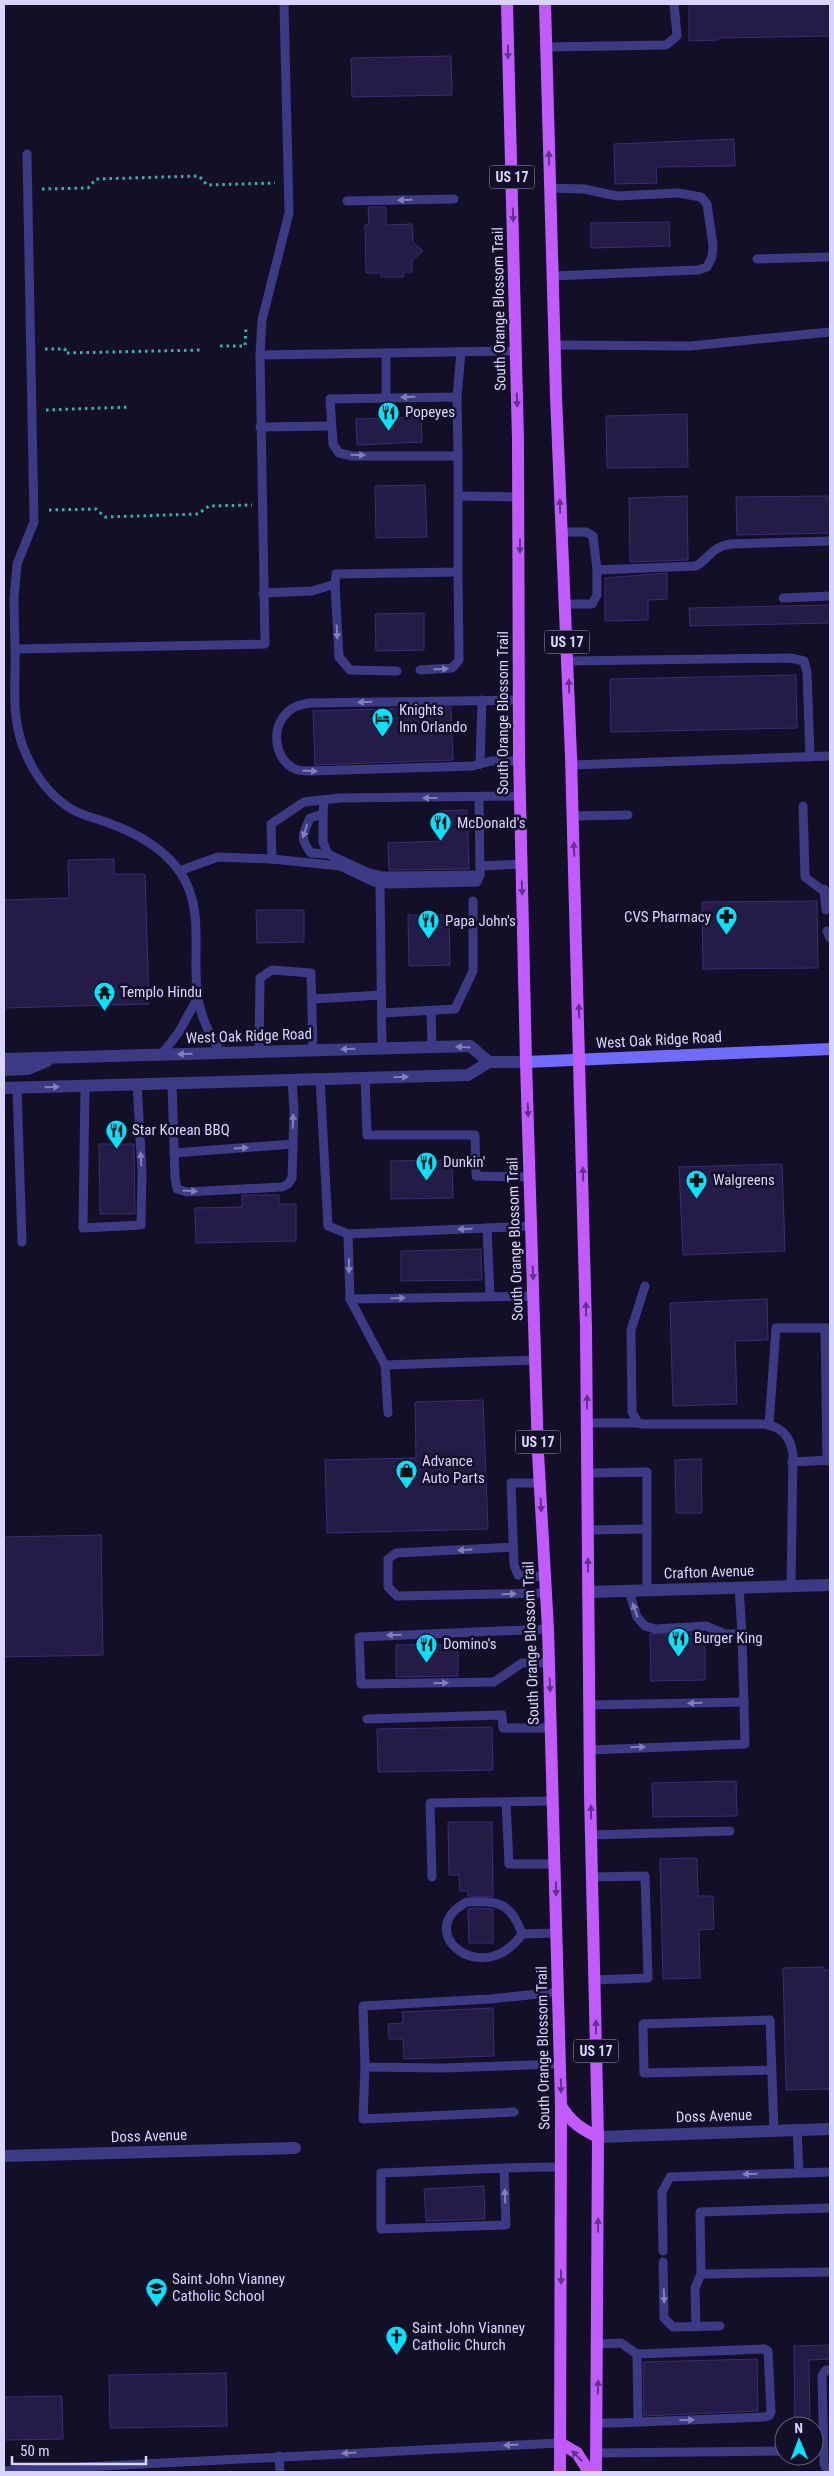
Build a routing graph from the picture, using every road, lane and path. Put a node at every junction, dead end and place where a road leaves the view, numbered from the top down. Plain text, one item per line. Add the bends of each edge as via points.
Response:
1 (284, 4) edge
2 (507, 4) edge
3 (545, 4) edge
4 (674, 4) edge
5 (546, 47) junction
6 (27, 154) dead end
7 (276, 183) dead end
8 (550, 188) junction
9 (42, 189) dead end
10 (454, 199) dead end
11 (347, 201) dead end
12 (830, 257) edge
13 (756, 259) dead end
14 (553, 276) junction
15 (249, 329) dead end
16 (830, 332) edge
17 (555, 344) junction
18 (220, 346) dead end
19 (45, 349) dead end
20 (201, 350) dead end
21 (516, 351) junction
22 (461, 352) junction
23 (386, 353) junction
24 (260, 355) junction
25 (457, 397) junction
26 (386, 398) junction
27 (130, 407) dead end
28 (46, 410) dead end
29 (330, 426) junction
30 (260, 427) junction
31 (458, 456) junction
32 (458, 496) junction
33 (519, 497) junction
34 (262, 505) junction
35 (49, 510) dead end
36 (561, 532) junction
37 (830, 540) edge
38 (597, 570) junction
39 (458, 572) junction
40 (335, 584) junction
41 (263, 593) junction
42 (830, 596) edge
43 (783, 598) dead end
44 (565, 604) junction
45 (16, 649) junction
46 (568, 661) junction
47 (420, 670) dead end
48 (397, 671) dead end
49 (482, 700) junction
50 (519, 700) junction
51 (830, 756) edge
52 (810, 757) junction
53 (519, 761) junction
54 (480, 764) junction
55 (571, 765) junction
56 (520, 796) junction
57 (479, 798) junction
58 (324, 800) junction
59 (803, 806) dead end
60 (323, 814) junction
61 (573, 816) junction
62 (628, 816) dead end
63 (328, 854) junction
64 (272, 859) junction
65 (522, 864) junction
66 (480, 870) junction
67 (179, 871) junction
68 (380, 883) junction
69 (827, 893) edge
70 (473, 901) dead end
71 (826, 910) dead end
72 (382, 995) junction
73 (198, 997) junction
74 (312, 999) junction
75 (431, 1011) junction
76 (382, 1013) junction
77 (432, 1047) junction
78 (382, 1048) junction
79 (830, 1049) edge
80 (313, 1050) junction
81 (259, 1052) junction
82 (221, 1053) junction
83 (161, 1055) junction
84 (54, 1058) junction
85 (4, 1059) edge
86 (580, 1060) junction
87 (489, 1062) junction
88 (526, 1062) junction
89 (4, 1070) edge
90 (320, 1078) junction
91 (365, 1078) junction
92 (292, 1079) junction
93 (137, 1084) junction
94 (172, 1084) junction
95 (85, 1086) junction
96 (4, 1088) edge
97 (17, 1088) junction
98 (292, 1144) junction
99 (174, 1153) junction
100 (530, 1177) junction
101 (531, 1226) junction
102 (487, 1228) junction
103 (348, 1234) junction
104 (22, 1242) dead end
105 (645, 1286) dead end
106 (490, 1296) junction
107 (533, 1296) junction
108 (350, 1299) junction
109 (828, 1328) edge
110 (535, 1360) junction
111 (386, 1365) junction
112 (388, 1413) dead end
113 (587, 1423) junction
114 (638, 1423) junction
115 (769, 1425) junction
116 (828, 1461) edge
117 (792, 1462) junction
118 (587, 1472) junction
119 (540, 1482) junction
120 (647, 1529) junction
121 (587, 1530) junction
122 (514, 1547) junction
123 (545, 1577) junction
124 (830, 1585) edge
125 (791, 1586) junction
126 (739, 1588) junction
127 (629, 1591) junction
128 (647, 1591) junction
129 (588, 1592) junction
130 (546, 1593) junction
131 (548, 1629) junction
132 (742, 1634) junction
133 (549, 1663) junction
134 (744, 1702) junction
135 (589, 1705) junction
136 (367, 1719) dead end
137 (551, 1728) junction
138 (590, 1750) junction
139 (553, 1801) junction
140 (506, 1802) junction
141 (730, 1831) dead end
142 (591, 1835) junction
143 (555, 1864) junction
144 (432, 1877) dead end
145 (592, 1877) junction
146 (557, 1933) junction
147 (522, 1934) junction
148 (594, 1980) junction
149 (558, 1992) junction
150 (560, 2064) junction
151 (365, 2067) junction
152 (772, 2070) junction
153 (561, 2106) junction
154 (514, 2112) dead end
155 (830, 2129) edge
156 (797, 2130) junction
157 (774, 2131) junction
158 (598, 2137) junction
159 (295, 2148) dead end
160 (4, 2156) edge
161 (561, 2167) junction
162 (504, 2168) junction
163 (830, 2172) edge
164 (798, 2173) junction
165 (830, 2208) edge
166 (663, 2251) dead end
167 (663, 2262) dead end
168 (830, 2272) edge
169 (701, 2274) junction
170 (720, 2326) dead end
171 (696, 2327) junction
172 (598, 2344) junction
173 (637, 2354) junction
174 (830, 2370) edge
175 (820, 2416) edge
176 (638, 2422) junction
177 (597, 2423) junction
178 (560, 2444) junction
179 (774, 2451) edge
180 (597, 2454) junction
181 (279, 2456) junction
182 (4, 2470) edge
183 (280, 2472) edge
184 (560, 2472) edge
185 (589, 2472) edge
186 (596, 2472) edge

1 - 24 lane via 289,213 262,320
2 -> 21 main road, South Orange Blossom Trail / US 17
3 - 5 main road, US 17
4 - 5 lane via 677,36 666,45
8 -> 5 main road, US 17
6 - 45 lane via 34,522 17,564 14,598
7 - 9 path via 207,185 199,176 96,179 88,188
8 - 14 main road, US 17
8 - 14 lane via 617,196 678,193 701,197 707,204 713,246 712,257 706,266 698,270
10 -> 11 lane
12 - 13 lane
14 - 17 main road, US 17
15 - 18 path via 246,328 245,346
16 - 17 lane via 690,346
36 -> 17 main road, US 17
19 - 20 path via 64,349 65,353
21 - 22 lane
21 -> 33 main road, South Orange Blossom Trail / US 17
22 - 23 lane
22 - 25 lane
23 - 24 lane
23 - 26 lane
24 - 30 lane
25 -> 26 lane
25 - 31 lane
26 - 29 lane via 330,399
27 - 28 path
29 - 30 lane
29 -> 31 lane via 333,444 339,453 352,456
30 - 34 lane
31 - 32 lane
32 - 33 lane
32 - 39 lane
33 -> 50 main road, South Orange Blossom Trail / US 17
34 - 35 path via 209,506 198,514 105,517 96,509
34 - 41 lane
36 - 38 lane via 586,532 593,536
36 - 44 main road, US 17
37 - 38 lane via 731,544 710,552 696,566
38 - 44 lane via 597,595 592,604
39 - 40 lane via 336,574
47 -> 39 lane via 452,668 459,660
40 - 41 lane via 312,591
40 -> 48 lane via 339,657 350,670
41 - 45 lane via 265,644
42 - 43 lane
44 - 46 main road, US 17
45 - 67 lane via 16,717 23,748 38,775 54,796 77,812 119,827 154,845
46 - 52 lane via 703,658 791,658 804,661
55 -> 46 main road, US 17
49 - 50 lane
49 - 54 lane
49 -> 54 lane via 309,703 293,707 283,716 276,740 280,754 288,763 295,769 310,771
50 - 53 main road, South Orange Blossom Trail / US 17
51 - 52 lane
52 - 55 lane
53 - 54 lane
53 - 56 main road, South Orange Blossom Trail / US 17
55 - 61 main road, US 17
56 - 57 lane
56 - 65 main road, South Orange Blossom Trail / US 17
57 -> 58 lane
57 - 66 lane
58 - 60 lane
58 - 64 lane via 304,802 271,824
59 - 69 lane via 805,877
60 - 63 lane via 323,842
60 -> 63 lane via 310,818 302,837 311,853
61 - 62 lane
86 -> 61 main road, US 17
63 - 66 lane via 382,876
64 - 67 lane via 218,857
64 - 68 lane via 340,866
65 - 66 lane
65 -> 88 main road, South Orange Blossom Trail / US 17
66 - 68 lane via 477,882
67 - 73 lane via 196,913
68 - 72 lane
69 - 71 lane
70 - 75 lane via 473,971 456,1008
72 - 74 lane
72 - 76 lane
73 - 82 lane via 207,1031
73 - 83 lane via 179,1032
74 - 80 lane
74 - 81 lane via 311,973 272,970 260,978
75 - 76 lane
75 - 77 lane
76 - 78 lane
77 - 78 street, West Oak Ridge Road
87 -> 77 street, West Oak Ridge Road via 470,1046
78 -> 80 street, West Oak Ridge Road
79 - 86 main road, West Oak Ridge Road
80 - 81 street, West Oak Ridge Road
81 - 82 street, West Oak Ridge Road
82 -> 83 street, West Oak Ridge Road
83 - 84 street, West Oak Ridge Road
84 - 85 street, West Oak Ridge Road
84 - 89 street via 28,1069
86 - 88 main road, West Oak Ridge Road
113 -> 86 main road, US 17
87 - 88 street, West Oak Ridge Road
91 -> 87 street via 468,1075
88 -> 100 main road, South Orange Blossom Trail / US 17
90 - 91 street
90 - 92 street
90 - 103 lane via 328,1226
91 - 100 lane via 367,1135 475,1135 476,1176
92 - 94 street
98 -> 92 lane
93 - 94 street
93 - 95 street
95 -> 93 lane via 83,1228 142,1225
94 - 99 lane
97 -> 95 street
96 - 97 street
97 - 104 lane
99 -> 98 lane
99 -> 98 lane via 177,1189 187,1192 282,1187 292,1178
100 - 101 main road, South Orange Blossom Trail / US 17
101 - 102 lane
101 -> 107 main road, South Orange Blossom Trail / US 17
102 -> 103 lane
102 - 106 lane
103 -> 108 lane
105 - 114 lane via 631,1330 632,1412
106 - 107 lane
108 -> 106 lane
107 - 110 main road, South Orange Blossom Trail / US 17
108 - 111 lane
109 - 115 lane via 776,1328
109 - 116 lane
110 - 111 lane
110 - 119 main road, South Orange Blossom Trail / US 17
111 - 112 lane
113 - 114 lane
113 - 118 main road, US 17
114 - 115 lane
115 - 117 lane via 777,1426 786,1434 791,1444
116 - 117 lane
117 - 125 lane
118 - 120 lane via 647,1472
118 - 121 main road, US 17
119 - 122 lane via 511,1483
119 -> 123 main road, South Orange Blossom Trail / US 17
120 - 121 lane
120 - 128 lane
129 -> 121 main road, US 17
122 - 123 lane via 514,1565 518,1574
122 -> 130 lane via 396,1553 388,1559 388,1587 397,1596
123 - 130 main road, South Orange Blossom Trail / US 17
124 - 125 street, Crafton Avenue
125 - 126 street, Crafton Avenue
126 - 128 street, Crafton Avenue
126 - 132 lane
127 - 128 street, Crafton Avenue
127 - 129 street, Crafton Avenue
132 -> 127 lane via 725,1634 706,1626 645,1626 637,1617
129 - 135 main road, US 17
130 - 131 main road, South Orange Blossom Trail / US 17
131 - 133 main road, South Orange Blossom Trail / US 17
131 -> 133 lane via 359,1637 361,1684 494,1682 522,1663
132 - 134 lane
133 -> 137 main road, South Orange Blossom Trail / US 17
134 -> 135 lane
138 -> 134 lane via 745,1744
135 - 138 main road, US 17
136 - 137 lane via 502,1715 503,1728
137 - 139 main road, South Orange Blossom Trail / US 17
142 -> 138 main road, US 17
139 - 140 lane
139 - 143 main road, South Orange Blossom Trail / US 17
140 - 143 lane via 508,1864
140 - 144 lane via 430,1803
141 - 142 lane
142 - 145 main road, US 17
143 -> 146 main road, South Orange Blossom Trail / US 17
145 - 148 main road, US 17
145 - 148 lane via 645,1876 648,1978
146 - 147 lane
146 - 149 main road, South Orange Blossom Trail / US 17
147 - 147 lane via 515,1945 504,1952 490,1958 470,1957 453,1945 446,1926 454,1909 467,1902 499,1903 511,1912
158 -> 148 main road, US 17
149 - 150 main road, South Orange Blossom Trail / US 17
149 - 151 lane via 363,2006
150 - 151 lane
150 -> 153 main road, South Orange Blossom Trail / US 17
151 - 154 lane via 363,2119
152 - 152 lane via 770,2020 643,2024 644,2073
152 - 157 lane
153 - 158 main road via 569,2119
153 - 161 main road, South Orange Blossom Trail / US 17
155 - 156 street, Doss Avenue
156 - 157 street, Doss Avenue
156 - 164 lane
157 - 158 street, Doss Avenue
172 -> 158 main road, US 17
159 - 160 street, Doss Avenue
161 - 162 lane
161 -> 178 main road, South Orange Blossom Trail / US 17
162 -> 162 lane via 381,2173 381,2229 506,2224
163 - 164 lane
164 -> 166 lane via 670,2177 662,2192
165 - 169 lane via 700,2212
167 -> 171 lane via 664,2318 673,2327
168 - 169 lane
169 - 171 lane via 695,2288
170 - 171 lane
172 - 173 lane via 621,2343
177 -> 172 main road, US 17
173 - 176 lane
176 -> 173 lane via 765,2417 771,2412 770,2354 765,2349
174 - 175 lane via 822,2376
176 - 177 lane
177 - 180 main road, US 17
178 -> 181 lane
178 - 184 main road, South Orange Blossom Trail / US 17
185 -> 178 main road via 577,2453
179 - 180 lane
180 - 186 main road, US 17
181 - 182 lane
181 - 183 lane

